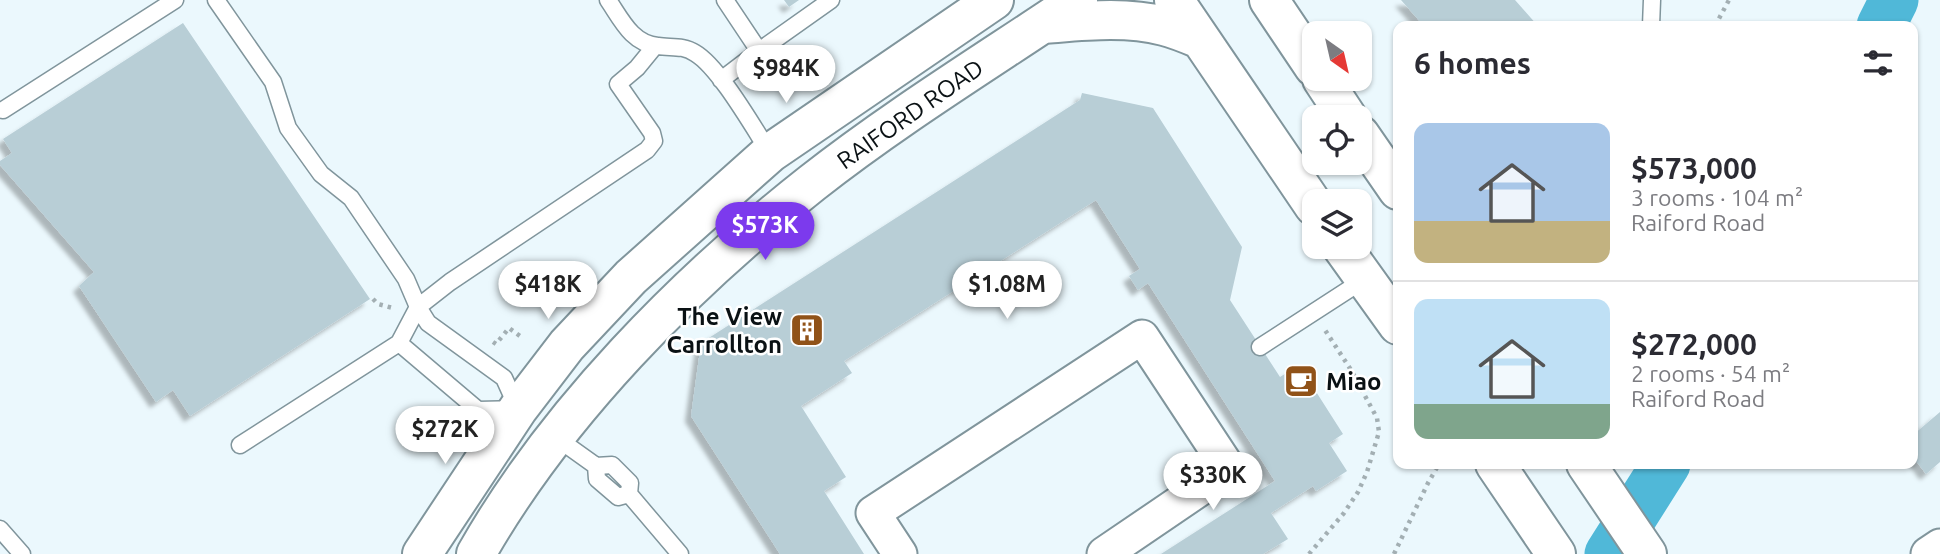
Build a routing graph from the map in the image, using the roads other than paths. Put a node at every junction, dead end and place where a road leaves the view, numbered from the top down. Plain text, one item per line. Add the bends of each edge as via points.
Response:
1 (175, 0) edge
2 (216, 0) edge
3 (608, 0) edge
4 (724, 0) edge
5 (831, 0) edge
6 (994, 0) edge
7 (1078, 0) edge
8 (1174, 0) edge
9 (1269, 0) edge
10 (1653, 0) edge
11 (1651, 21) edge
12 (1042, 24) junction
13 (1200, 39) junction
14 (655, 46) junction
15 (1302, 49) edge
16 (759, 51) junction
17 (721, 80) junction
18 (3, 110) dead end
19 (1372, 152) edge
20 (770, 153) junction
21 (1393, 183) edge
22 (1302, 189) edge
23 (1351, 259) edge
24 (1365, 279) junction
25 (418, 307) junction
26 (1393, 318) edge
27 (399, 343) junction
28 (1260, 347) dead end
29 (517, 409) junction
30 (554, 436) junction
31 (240, 445) dead end
32 (1498, 469) edge
33 (1589, 469) edge
34 (0, 529) edge
35 (1940, 546) edge
36 (22, 554) edge
37 (422, 554) edge
38 (476, 554) edge
39 (680, 554) edge
40 (900, 554) edge
41 (1104, 554) edge
42 (1556, 554) edge
43 (1647, 554) edge
44 (1928, 554) edge

1 - 18 lane
2 - 25 lane via 273,82 288,128 321,174 351,198 406,279
3 - 14 lane via 631,34
4 - 16 lane
5 - 16 lane
6 - 20 street, RAIFORD ROAD
7 - 12 street, RAIFORD ROAD
8 - 13 street
9 - 15 street
10 - 11 lane
12 - 13 street via 1104,19 1164,26
12 - 30 street, RAIFORD ROAD via 870,140 758,227 679,299
13 - 22 street
14 - 17 lane via 678,46 695,53
14 - 25 lane via 618,85 652,133 654,141 648,150
16 - 17 lane
17 - 20 lane
19 - 21 street
20 - 29 street, RAIFORD ROAD via 631,277 567,345
23 - 24 street
24 - 26 street
24 - 28 lane
25 - 27 lane
25 - 29 lane via 428,323 504,378
27 - 29 lane via 478,410
27 - 31 lane
29 - 30 street
29 - 37 street, RAIFORD ROAD
30 - 38 street, RAIFORD ROAD
30 - 39 lane via 596,466 612,466 630,483 629,494
32 - 42 street
33 - 43 street
34 - 36 lane
35 - 44 street
40 - 41 street via 873,513 1142,337 1228,469

